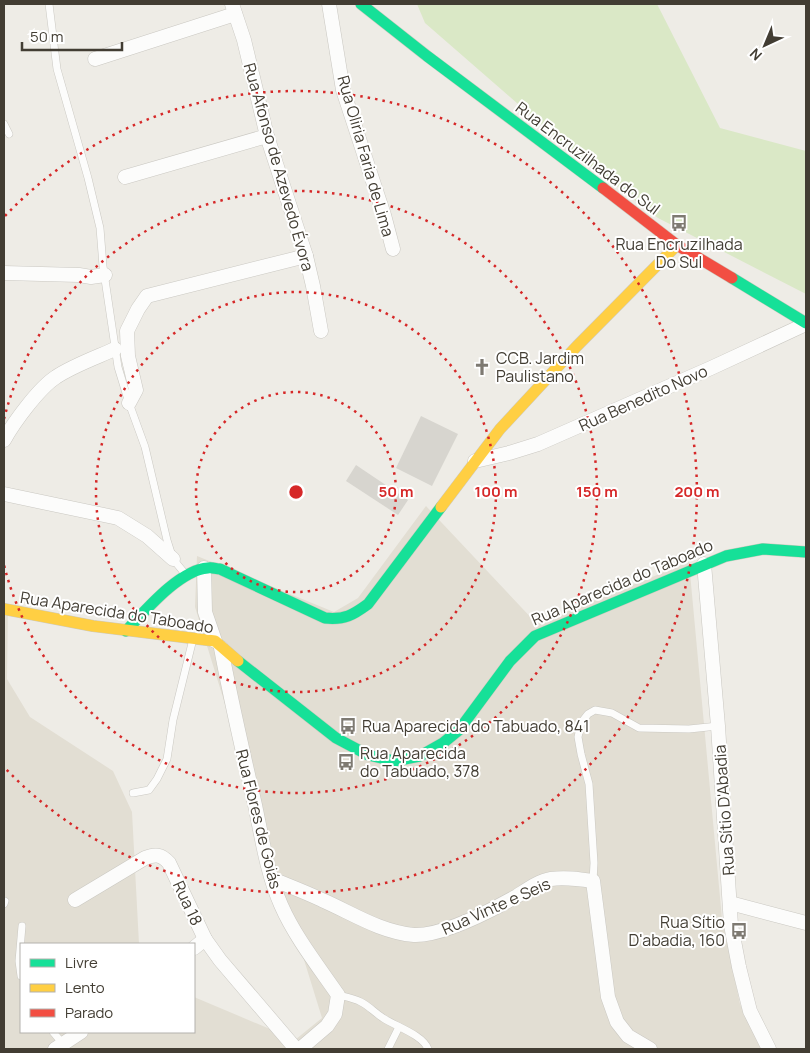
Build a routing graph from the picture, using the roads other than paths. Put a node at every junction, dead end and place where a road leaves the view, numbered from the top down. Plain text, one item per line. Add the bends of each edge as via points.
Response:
1 (48, 4) edge
2 (329, 4) edge
3 (361, 4) edge
4 (233, 9) edge
5 (95, 59) dead end
6 (4, 124) edge
7 (9, 134) dead end
8 (267, 136) junction
9 (125, 177) dead end
10 (677, 245) junction
11 (393, 249) dead end
12 (306, 256) junction
13 (4, 273) edge
14 (105, 276) junction
15 (806, 324) edge
16 (321, 331) dead end
17 (115, 349) junction
18 (129, 404) junction
19 (4, 440) edge
20 (475, 460) junction
21 (4, 494) edge
22 (806, 552) edge
23 (173, 559) junction
24 (704, 564) junction
25 (204, 568) junction
26 (186, 576) junction
27 (4, 609) edge
28 (126, 631) junction
29 (193, 639) junction
30 (218, 645) junction
31 (718, 726) junction
32 (133, 794) dead end
33 (272, 879) junction
34 (593, 881) junction
35 (75, 900) dead end
36 (730, 903) junction
37 (806, 923) edge
38 (22, 926) dead end
39 (205, 939) junction
40 (21, 943) edge
41 (195, 947) edge
42 (20, 949) edge
43 (20, 968) edge
44 (338, 996) junction
45 (399, 1027) junction
46 (53, 1033) edge
47 (80, 1033) edge
48 (59, 1047) edge
49 (298, 1049) edge
50 (388, 1049) edge
51 (428, 1049) edge
52 (650, 1049) edge
53 (769, 1049) edge

1 - 14 lane via 57,69 97,214
2 - 11 street, Rua Oliria Faria de Lima via 343,90
3 - 10 street, Rua Encruzilhada do Sul
4 - 5 street
4 - 8 street, Rua Afonso de Azevedo Évora via 244,40
6 - 7 lane
8 - 9 street
8 - 12 street, Rua Afonso de Azevedo Évora
10 - 15 street, Rua Encruzilhada do Sul
10 - 20 street via 577,346
12 - 16 street, Rua Afonso de Azevedo Évora
12 - 18 street via 147,296 127,331 128,356 136,390
13 - 14 street
14 - 17 lane
15 - 20 street, Rua Benedito Novo via 538,444
17 - 18 lane
17 - 19 street via 56,377 45,386
18 - 23 lane via 145,446
20 - 25 street via 368,604 352,616 334,620 325,618 220,569
21 - 23 street via 118,518
22 - 24 street, Rua Aparecida do Taboado via 763,549
23 - 26 lane
24 - 30 street, Rua Aparecida do Taboado via 535,636 510,661 459,730 434,750 407,760 394,761 368,755 336,738
24 - 31 street, Rua Sítio D'Abadia
25 - 26 street
25 - 30 street, Rua Flores de Goiás via 205,612 210,632
26 - 28 street
27 - 28 street, Rua Aparecida do Taboado
28 - 29 street, Rua Aparecida do Taboado
29 - 30 street, Rua Aparecida do Taboado
29 - 32 lane via 167,759 149,790
30 - 33 street, Rua Flores de Goiás
31 - 34 lane via 639,728 612,713 595,710 588,714 581,723 578,737 589,784
31 - 36 street, Rua Sítio D'Abadia
33 - 34 street, Rua Vinte e Seis via 378,927 410,934 430,934 447,929 550,879
33 - 44 street, Rua Flores de Goiás via 284,911
34 - 52 street via 608,998 616,1022 628,1036
35 - 39 street, Rua 18 via 145,858 159,855 169,863
36 - 37 street
36 - 53 street, Rua Sítio D'Abadia via 731,925 750,1011
38 - 40 lane
39 - 41 street
39 - 49 street, Rua 18
42 - 43 lane
44 - 45 lane via 360,1001
44 - 49 street via 335,1014 327,1026
45 - 50 lane
45 - 51 lane via 420,1039
46 - 48 lane
47 - 48 street

